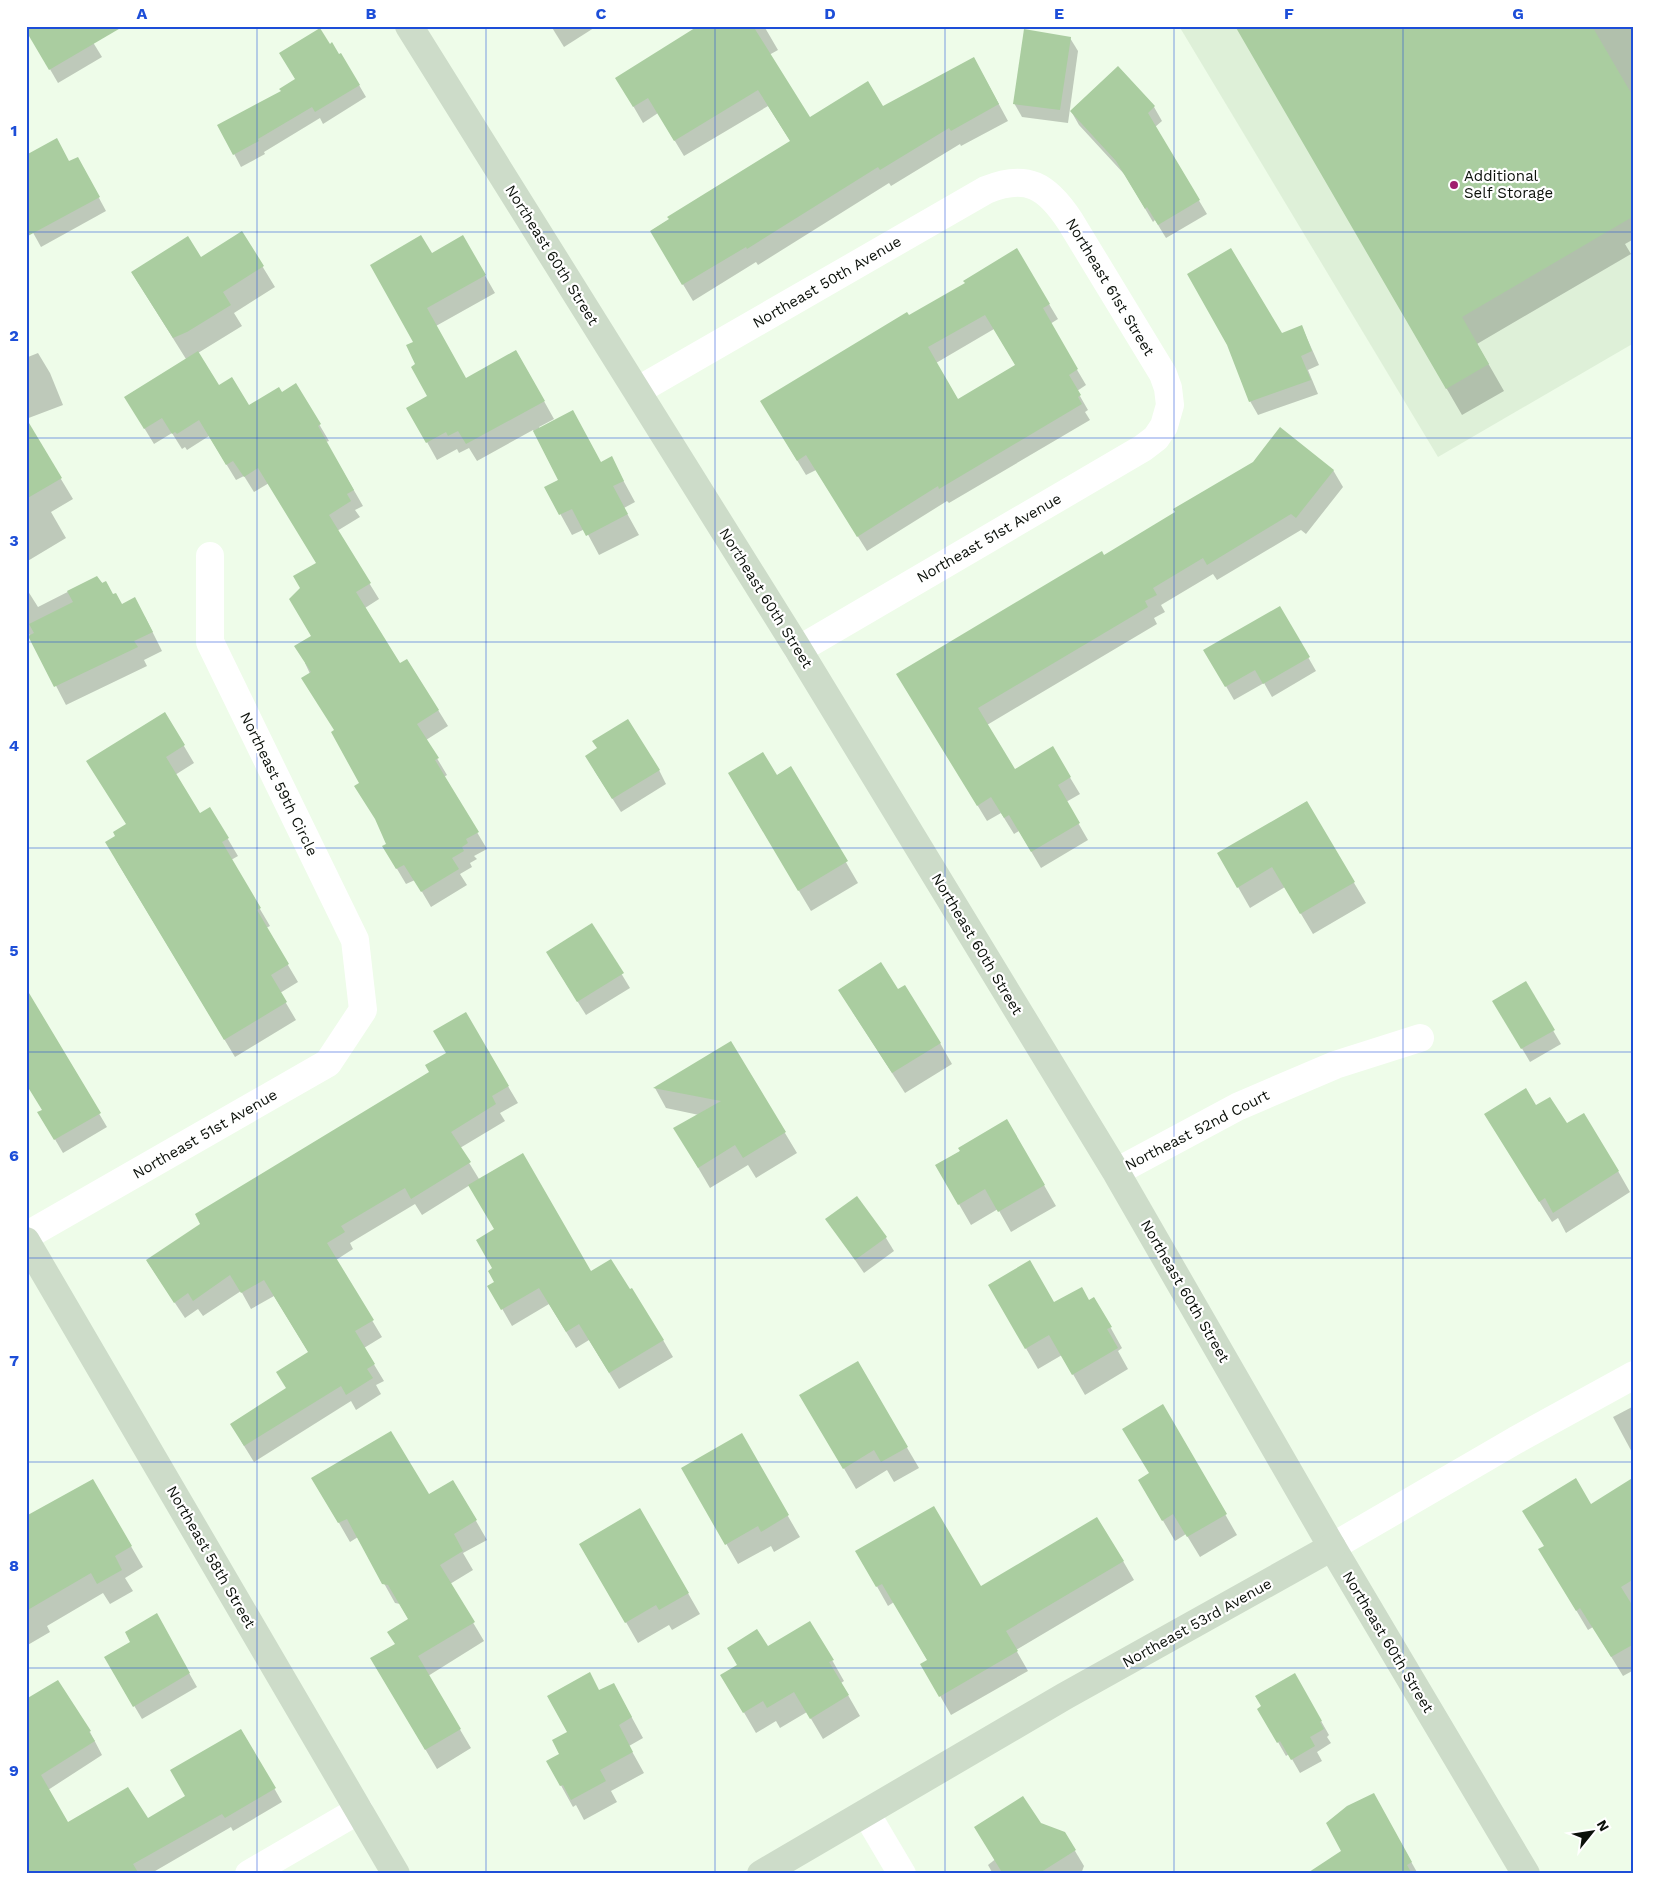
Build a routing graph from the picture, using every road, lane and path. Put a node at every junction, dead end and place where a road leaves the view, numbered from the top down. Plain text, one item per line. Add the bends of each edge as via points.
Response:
1 (409, 26) edge
2 (1019, 182) joint
3 (637, 391) junction
4 (1169, 415) joint
5 (210, 556) dead end
6 (798, 650) junction
7 (363, 1010) joint
8 (1420, 1038) dead end
9 (1116, 1172) junction
10 (26, 1236) edge
11 (26, 1241) edge
12 (1634, 1375) edge
13 (1332, 1547) junction
14 (359, 1810) junction
15 (866, 1813) junction
16 (249, 1874) edge
17 (396, 1874) edge
18 (761, 1874) edge
19 (902, 1874) edge
20 (1526, 1874) edge

1 - 3 street, Northeast 60th Street
2 - 3 street, Northeast 50th Avenue via 986,190
2 - 4 street, Northeast 61st Street via 1033,184 1045,191 1066,215 1163,374 1168,388
3 - 6 street, Northeast 60th Street
4 - 6 street, Northeast 51st Avenue via 1156,438 1143,448
5 - 7 street, Northeast 59th Circle via 210,642 355,940
6 - 9 street, Northeast 60th Street
7 - 10 street, Northeast 51st Avenue via 328,1063
8 - 9 street, Northeast 52nd Court via 1335,1065 1238,1106
9 - 13 street, Northeast 60th Street
11 - 14 street, Northeast 58th Street
12 - 13 street, Northeast 53rd Avenue
13 - 15 street, Northeast 53rd Avenue
13 - 20 street, Northeast 60th Street
14 - 16 street
14 - 17 street, Northeast 58th Street
15 - 18 street, Northeast 53rd Avenue
15 - 19 street

